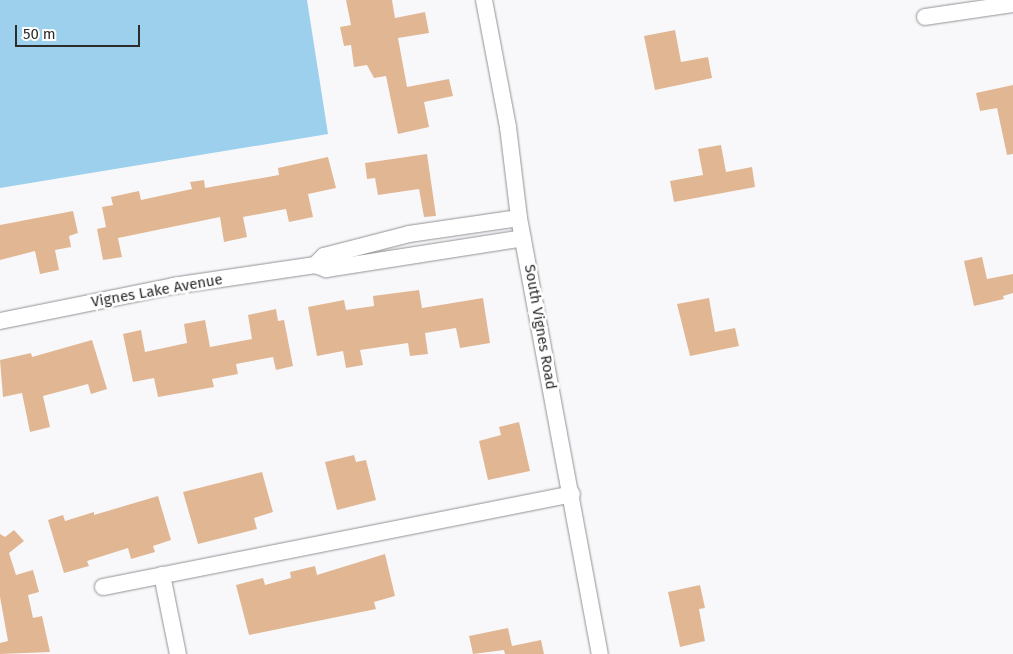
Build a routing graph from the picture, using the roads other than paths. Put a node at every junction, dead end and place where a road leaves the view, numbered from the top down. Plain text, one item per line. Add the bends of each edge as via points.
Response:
1 (484, 0) edge
2 (1013, 4) edge
3 (925, 17) dead end
4 (519, 218) junction
5 (523, 238) junction
6 (315, 265) junction
7 (0, 321) edge
8 (572, 494) junction
9 (162, 575) junction
10 (103, 587) dead end
11 (178, 654) edge
12 (600, 654) edge

1 - 4 street, South Vignes Road via 508,127
2 - 3 street
4 - 5 street, South Vignes Road
4 - 6 street, Vignes Lake Avenue via 409,234 324,256
5 - 6 street, Vignes Lake Avenue via 326,269
5 - 8 street, South Vignes Road
6 - 7 street, Vignes Lake Avenue via 145,291
8 - 9 street
8 - 12 street, South Vignes Road
9 - 10 street
9 - 11 street

